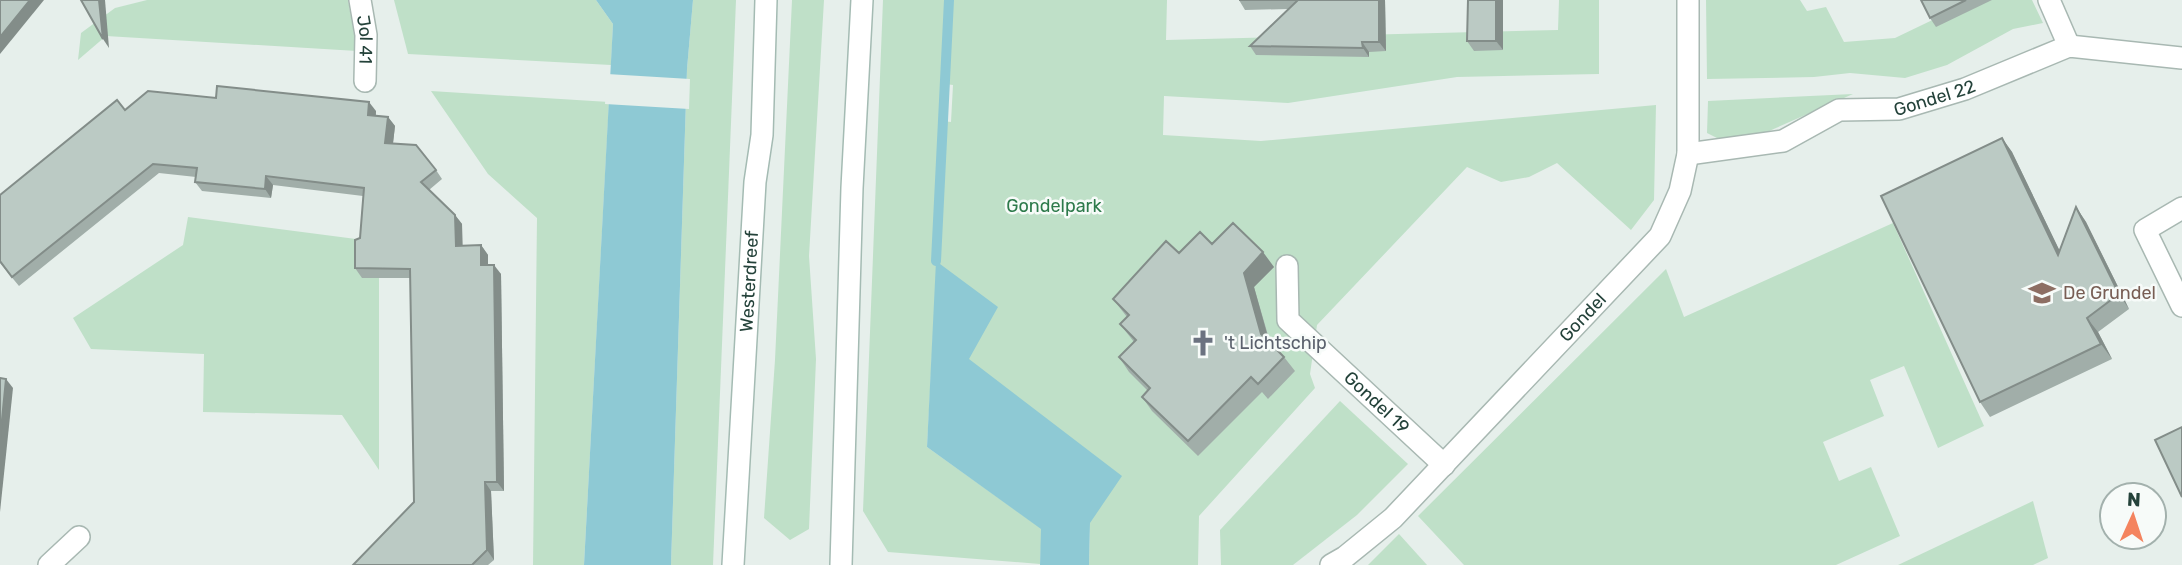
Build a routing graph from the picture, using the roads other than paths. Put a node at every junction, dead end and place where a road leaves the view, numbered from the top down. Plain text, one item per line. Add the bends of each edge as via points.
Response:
1 (360, 0) edge
2 (766, 0) edge
3 (862, 0) edge
4 (1688, 0) edge
5 (2049, 0) edge
6 (2068, 46) junction
7 (2182, 58) edge
8 (365, 81) dead end
9 (1688, 153) junction
10 (2182, 208) edge
11 (1287, 266) dead end
12 (2182, 306) edge
13 (1444, 465) junction
14 (79, 537) dead end
15 (49, 565) edge
16 (733, 565) edge
17 (841, 565) edge
18 (1331, 565) edge

1 - 8 street, Jol 41 via 366,35
2 - 16 street, Westerdreef via 762,135 755,182
3 - 17 street
4 - 9 street, Gondel
5 - 6 street
6 - 7 street, Gondel 22
6 - 9 street, Gondel 22 via 1965,89 1899,109 1839,110 1783,141
9 - 13 street, Gondel via 1680,191 1660,236
10 - 12 street via 2145,230
11 - 13 street, Gondel 19 via 1288,320
13 - 18 street, Gondel via 1393,518
14 - 15 street

